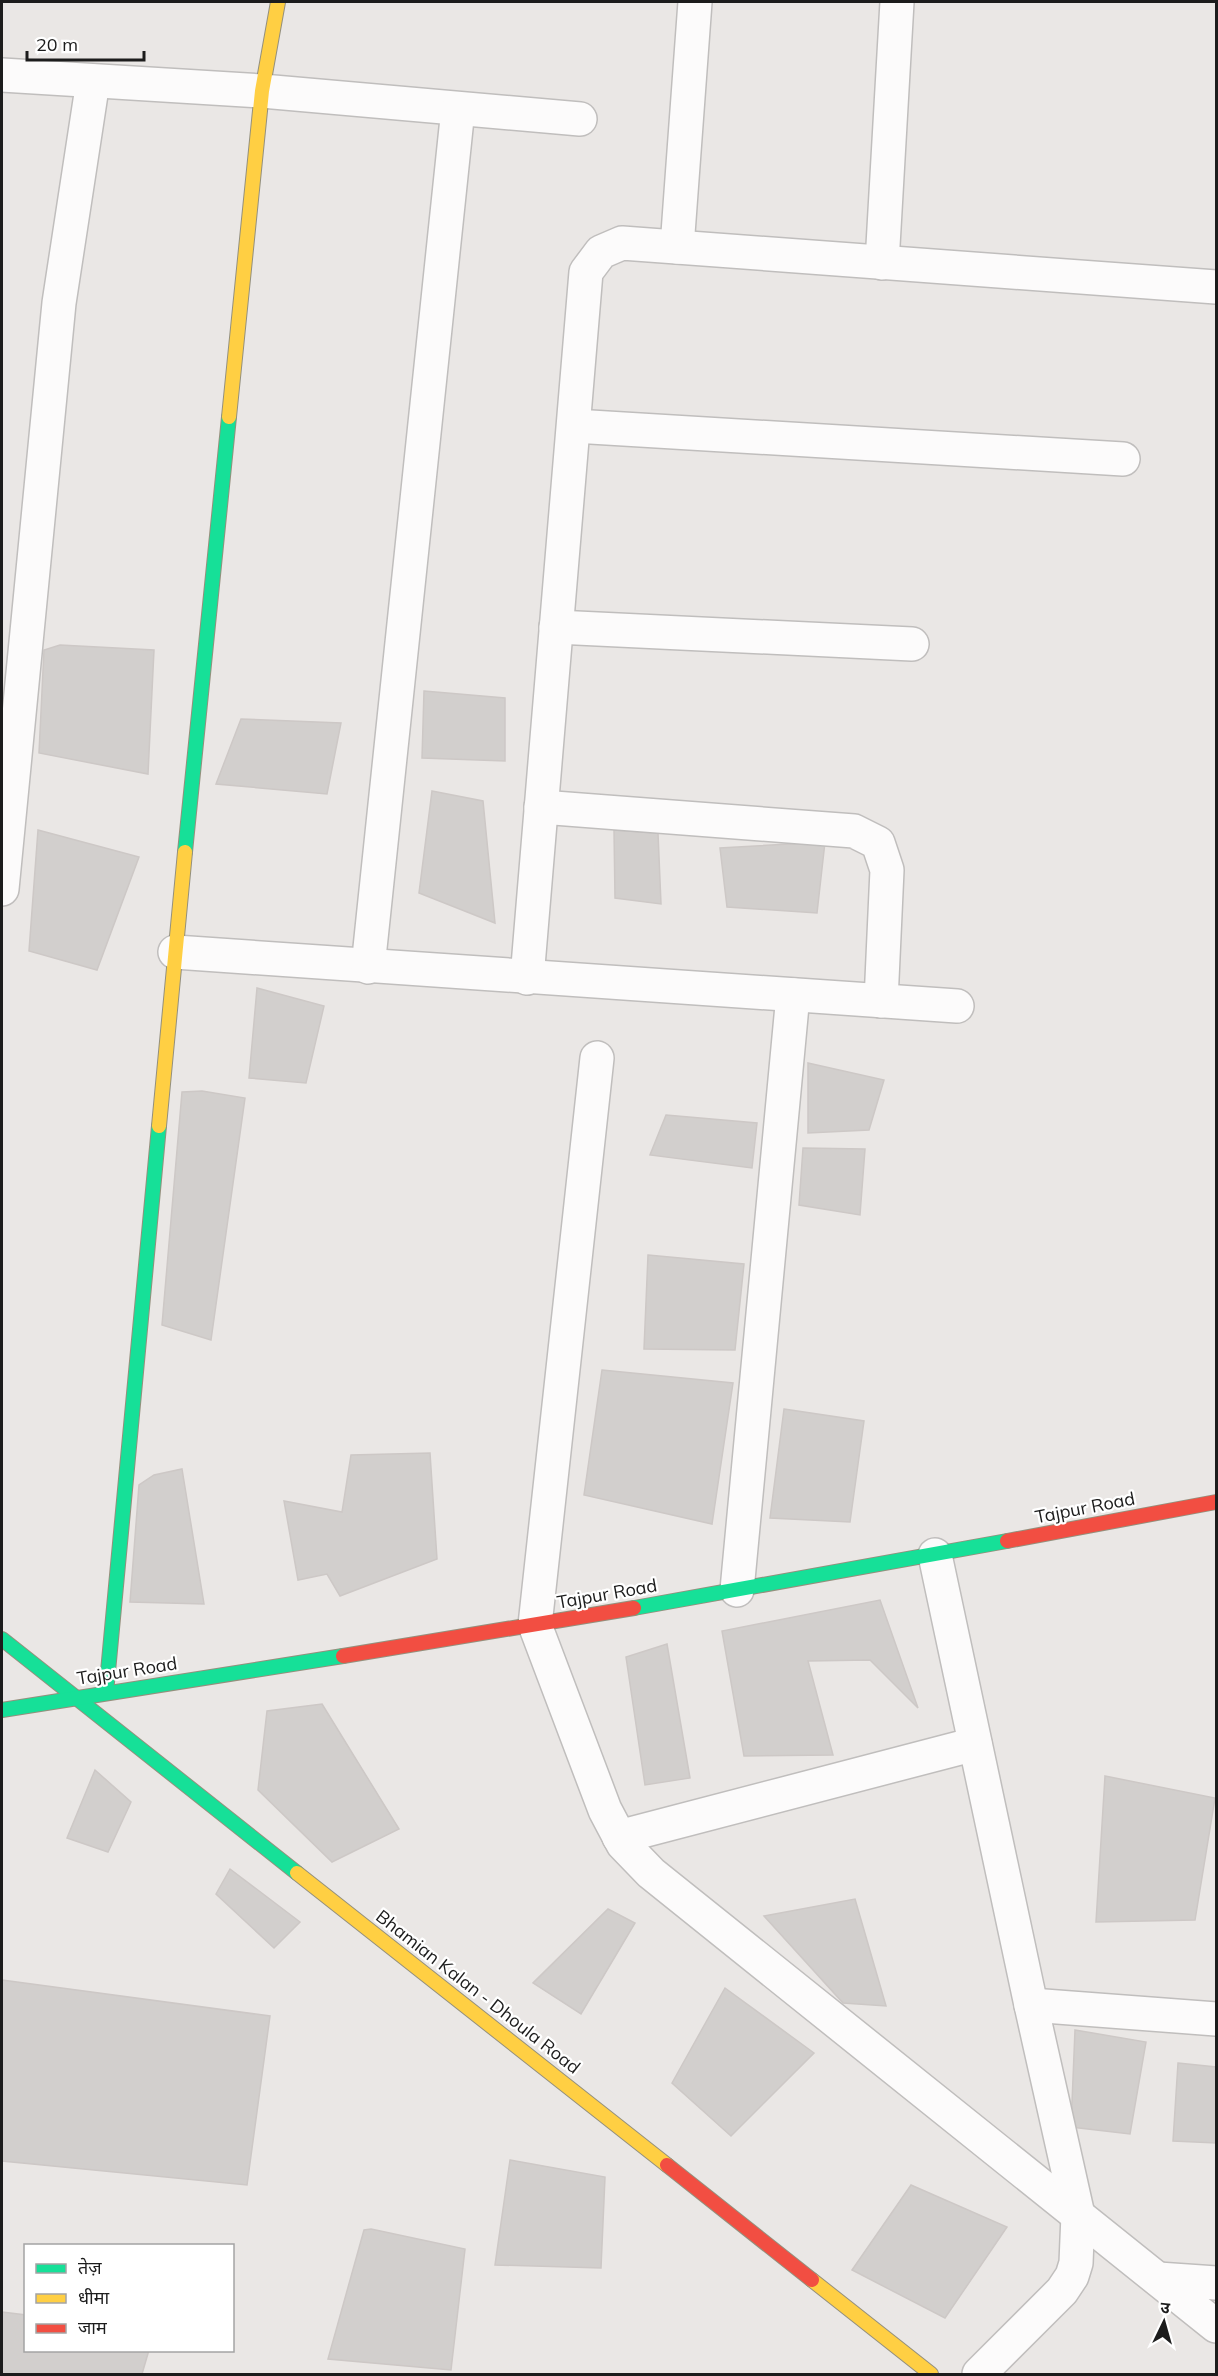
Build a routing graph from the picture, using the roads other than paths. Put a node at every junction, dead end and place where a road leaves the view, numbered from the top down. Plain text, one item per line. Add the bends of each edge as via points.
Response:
1 (278, 2) edge
2 (695, 2) edge
3 (897, 2) edge
4 (2, 75) edge
5 (93, 81) junction
6 (262, 91) junction
7 (458, 109) junction
8 (580, 119) dead end
9 (676, 247) junction
10 (882, 263) junction
11 (1216, 287) edge
12 (574, 426) junction
13 (1123, 459) dead end
14 (556, 627) junction
15 (912, 644) dead end
16 (541, 807) junction
17 (2, 889) edge
18 (175, 952) junction
19 (368, 967) junction
20 (527, 978) junction
21 (793, 995) junction
22 (881, 1001) junction
23 (957, 1006) dead end
24 (597, 1058) dead end
25 (1216, 1502) edge
26 (935, 1555) junction
27 (737, 1590) junction
28 (535, 1625) junction
29 (2, 1639) edge
30 (106, 1693) junction
31 (77, 1698) junction
32 (2, 1710) edge
33 (975, 1744) junction
34 (619, 1837) junction
35 (1031, 2005) junction
36 (1216, 2019) edge
37 (1078, 2215) junction
38 (1158, 2279) junction
39 (1216, 2283) edge
40 (1216, 2326) edge
41 (931, 2374) edge
42 (979, 2374) edge

1 - 6 street
2 - 9 street
3 - 10 street
4 - 5 street
5 - 6 street
5 - 17 street via 59,303
6 - 7 street
6 - 18 street
7 - 8 street
7 - 19 street
9 - 10 street
9 - 12 street via 622,243 601,252 586,272
10 - 11 street
12 - 13 street
12 - 14 street
14 - 15 street
14 - 16 street
16 - 20 street
16 - 22 street via 854,831 878,843 887,870
18 - 19 street
18 - 30 street
19 - 20 street
20 - 21 street
21 - 22 street
21 - 27 street
22 - 23 street
24 - 28 street
25 - 26 street, Tajpur Road
26 - 27 street, Tajpur Road
26 - 33 street
27 - 28 street, Tajpur Road
28 - 30 street, Tajpur Road
28 - 34 street via 605,1810
29 - 31 street, Bhamian Kalan - Dhoula Road
30 - 31 street, Tajpur Road
31 - 32 street, Tajpur Road
31 - 41 street, Bhamian Kalan - Dhoula Road
33 - 34 street
33 - 35 street
34 - 37 street via 651,1873
35 - 36 street
35 - 37 street
37 - 38 street
37 - 42 street via 1072,2276
38 - 39 street
38 - 40 street

